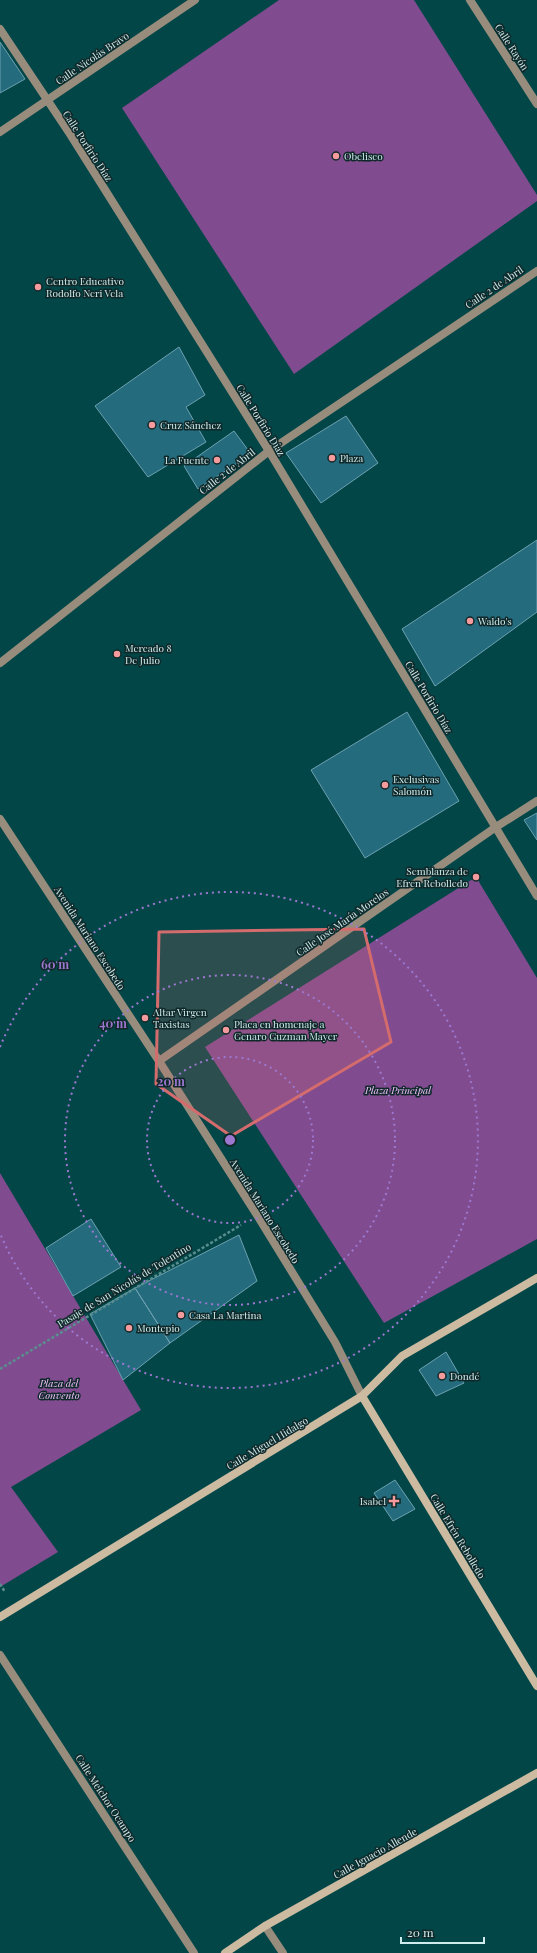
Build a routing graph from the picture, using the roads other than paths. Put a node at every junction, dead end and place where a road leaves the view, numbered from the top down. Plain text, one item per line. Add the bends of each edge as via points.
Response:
1 (195, 0) edge
2 (470, 0) edge
3 (0, 29) edge
4 (46, 102) junction
5 (537, 104) edge
6 (0, 132) edge
7 (537, 271) edge
8 (268, 451) junction
9 (0, 663) edge
10 (537, 801) edge
11 (0, 819) edge
12 (496, 827) junction
13 (537, 896) edge
14 (158, 1061) junction
15 (537, 1278) edge
16 (362, 1396) junction
17 (0, 1617) edge
18 (0, 1655) edge
19 (537, 1686) edge
20 (537, 1773) edge
21 (265, 1926) junction
22 (194, 1953) edge
23 (225, 1953) edge
24 (283, 1953) edge

1 - 4 street, Calle Nicolás Bravo
2 - 5 street, Calle Rayón
3 - 4 street, Calle Porfirio Díaz
4 - 6 street, Calle Nicolás Bravo
4 - 8 street, Calle Porfirio Díaz via 70,134
7 - 8 street, Calle 2 de Abril
8 - 9 street, Calle 2 de Abril
8 - 12 street, Calle Porfirio Díaz
10 - 12 street, Calle José María Morelos
11 - 14 street, Avenida Mariano Escobedo
12 - 13 street, Calle Porfirio Díaz
12 - 14 street, Calle José María Morelos
14 - 16 street, Avenida Mariano Escobedo via 335,1342
15 - 16 main road, Calle Miguel Hidalgo via 402,1356
16 - 17 main road, Calle Miguel Hidalgo
16 - 19 main road, Calle Efrén Rebolledo
18 - 22 street, Calle Melchor Ocampo
20 - 21 main road, Calle Ignacio Allende
21 - 23 main road, Calle Ignacio Allende
21 - 24 street

